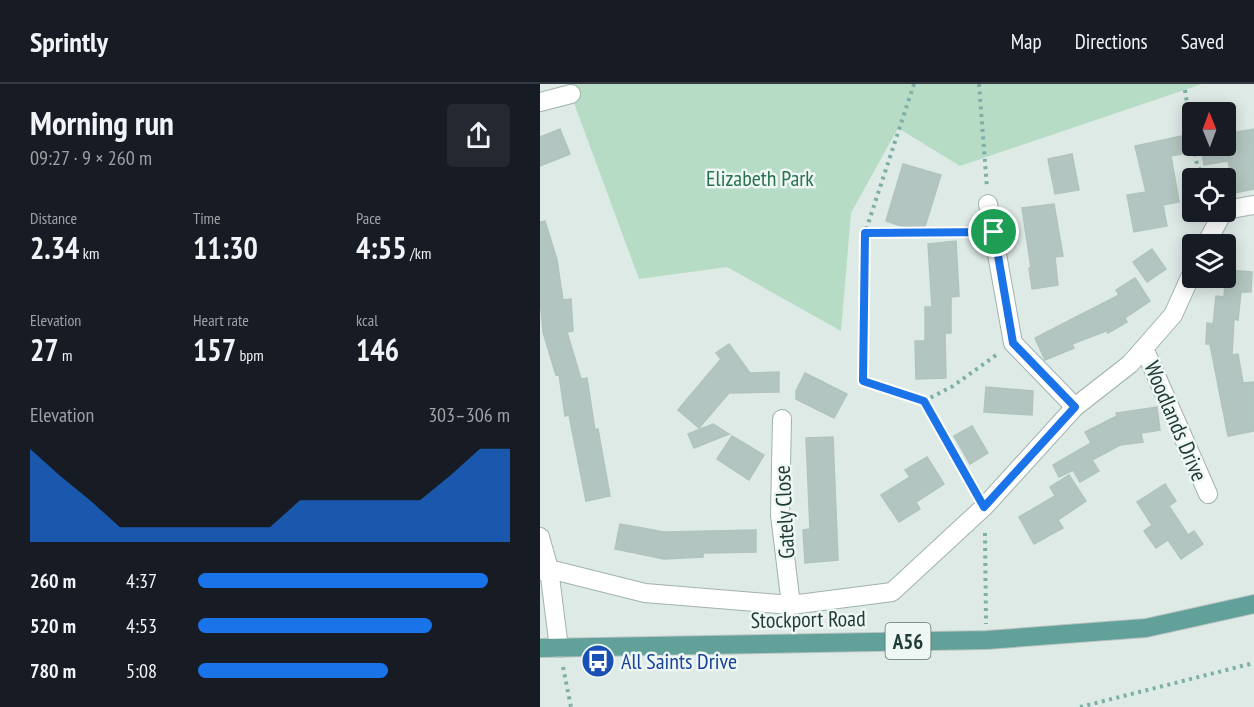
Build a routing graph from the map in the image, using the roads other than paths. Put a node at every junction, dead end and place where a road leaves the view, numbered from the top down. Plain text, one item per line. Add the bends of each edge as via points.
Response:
1 (571, 94) dead end
2 (540, 102) edge
3 (988, 204) road end
4 (1253, 205) edge
5 (1236, 209) edge
6 (1185, 288) edge
7 (1144, 348) junction
8 (1075, 407) junction
9 (782, 419) dead end
10 (1208, 495) dead end
11 (540, 537) edge
12 (544, 570) edge
13 (1254, 604) edge
14 (791, 605) junction
15 (540, 648) edge
16 (559, 648) junction

1 - 2 street
3 - 8 street via 1013,343
4 - 5 street
6 - 7 street, Woodlands Drive via 1173,315
7 - 8 street, Woodlands Drive via 1130,364
7 - 10 street, Woodlands Drive
8 - 14 street, Woodlands Drive via 984,507 892,592
9 - 14 street, Gately Close via 780,515
11 - 12 street
12 - 14 street, Woodlands Drive via 645,593
12 - 16 street
13 - 16 main road, Stockport Road / A56 via 1146,628 987,640
15 - 16 main road, Stockport Road / A56

